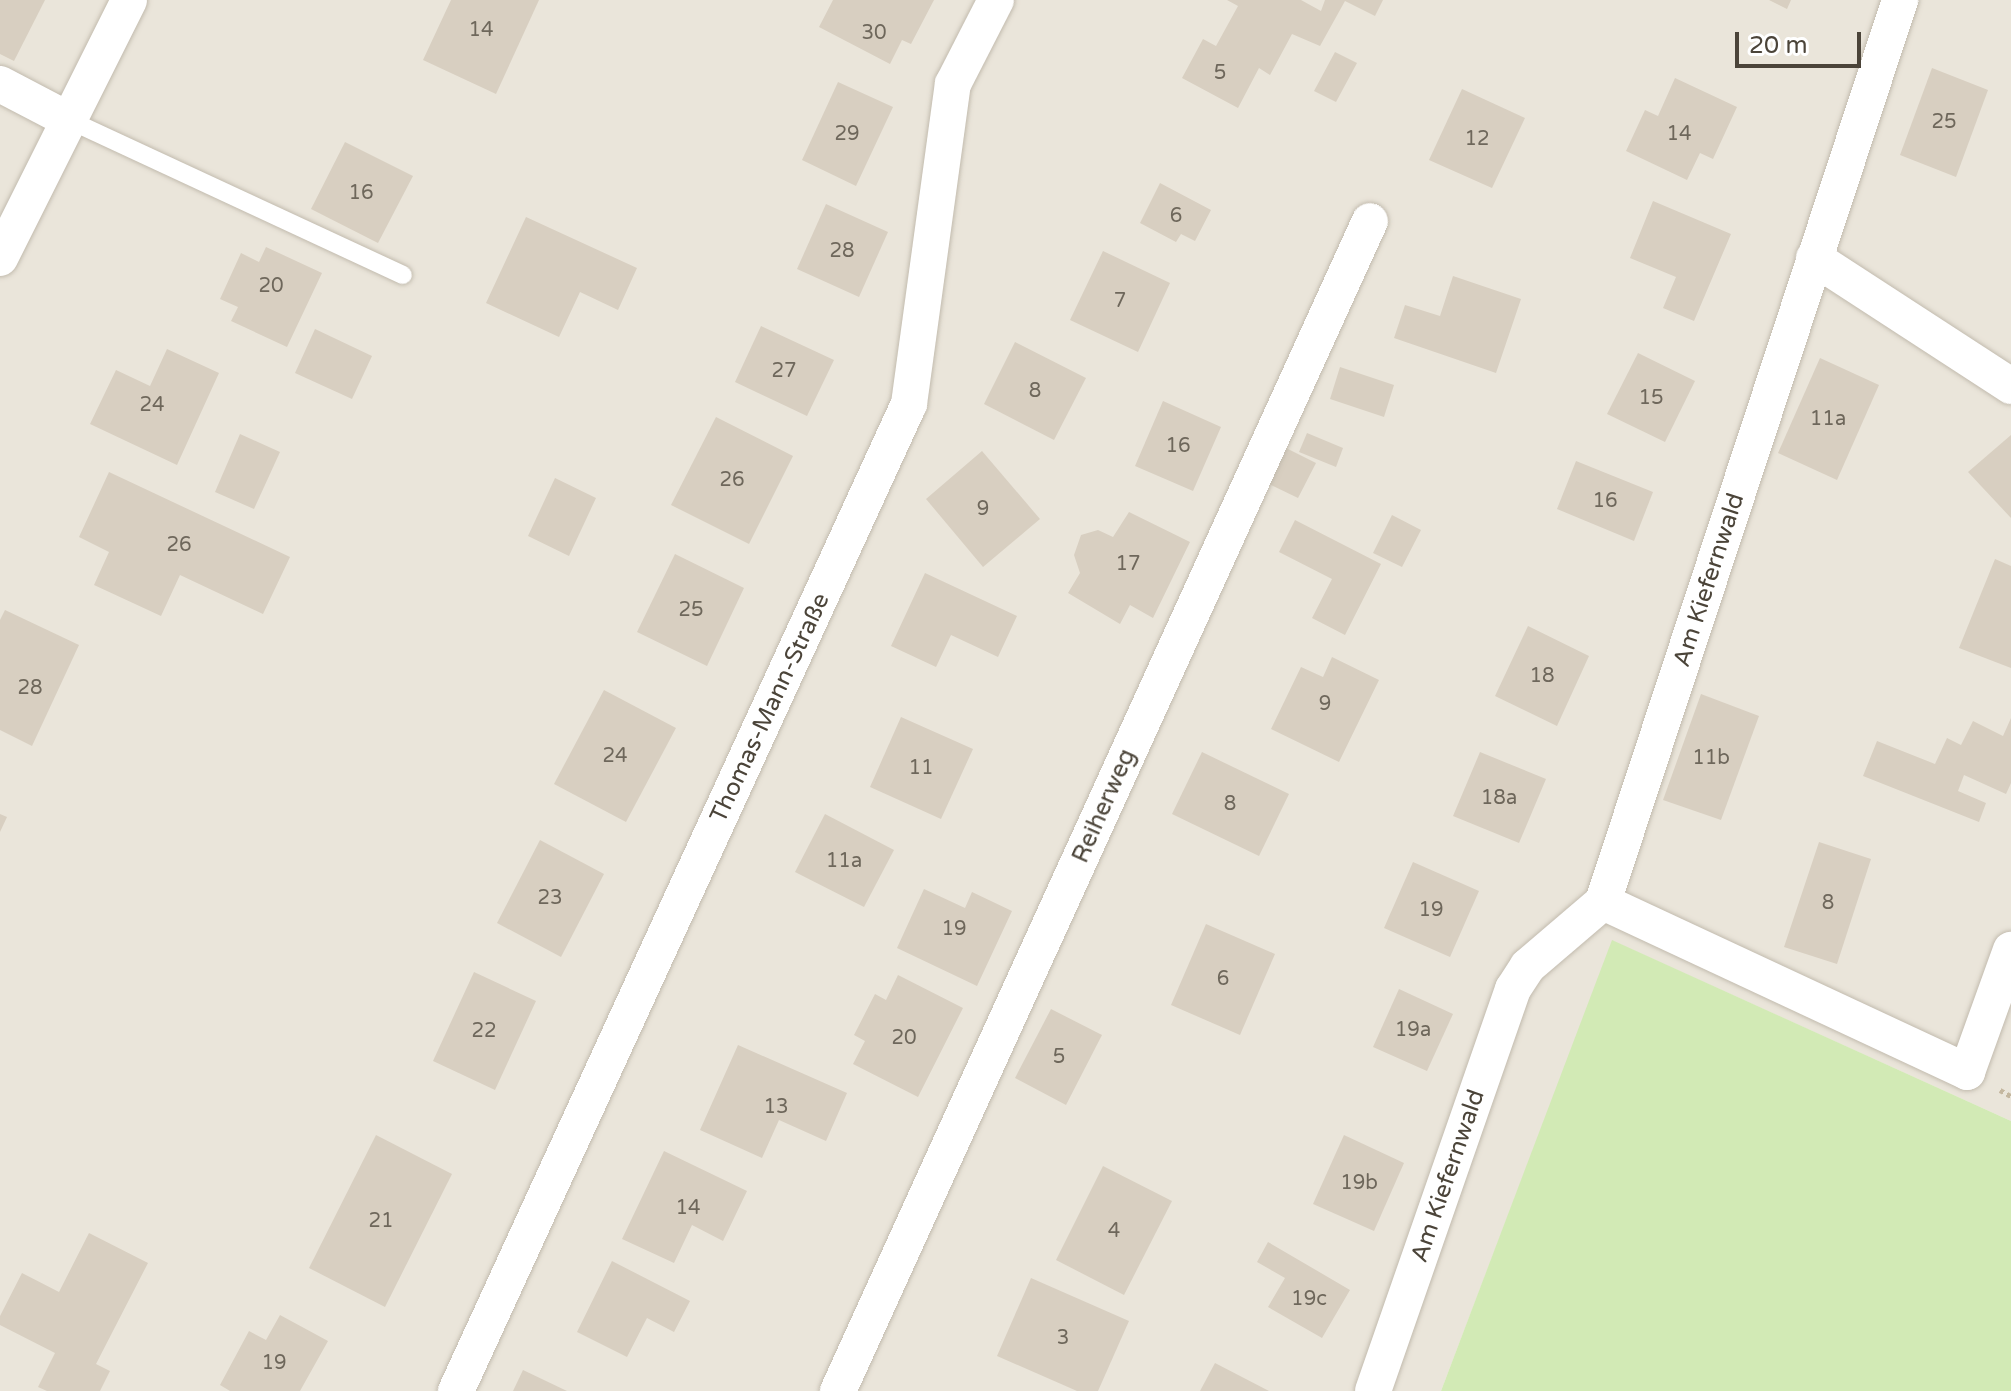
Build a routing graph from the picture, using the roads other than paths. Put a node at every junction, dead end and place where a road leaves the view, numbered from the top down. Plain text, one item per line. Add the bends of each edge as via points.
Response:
1 (129, 0) edge
2 (996, 0) edge
3 (1900, 0) edge
4 (0, 84) edge
5 (69, 120) junction
6 (1370, 221) dead end
7 (0, 258) edge
8 (1814, 258) junction
9 (403, 275) dead end
10 (2011, 386) edge
11 (1603, 902) junction
12 (2011, 950) edge
13 (456, 1391) edge
14 (838, 1391) edge
15 (1373, 1391) edge

1 - 5 street
2 - 13 street, Thomas-Mann-Straße via 953,84 909,404
3 - 8 street, Am Kiefernwald
4 - 5 street
5 - 7 street
5 - 9 lane
6 - 14 street, Reiherweg
8 - 10 street
8 - 11 street, Am Kiefernwald
11 - 12 street via 1967,1072
11 - 15 street, Am Kiefernwald via 1528,966 1513,989

